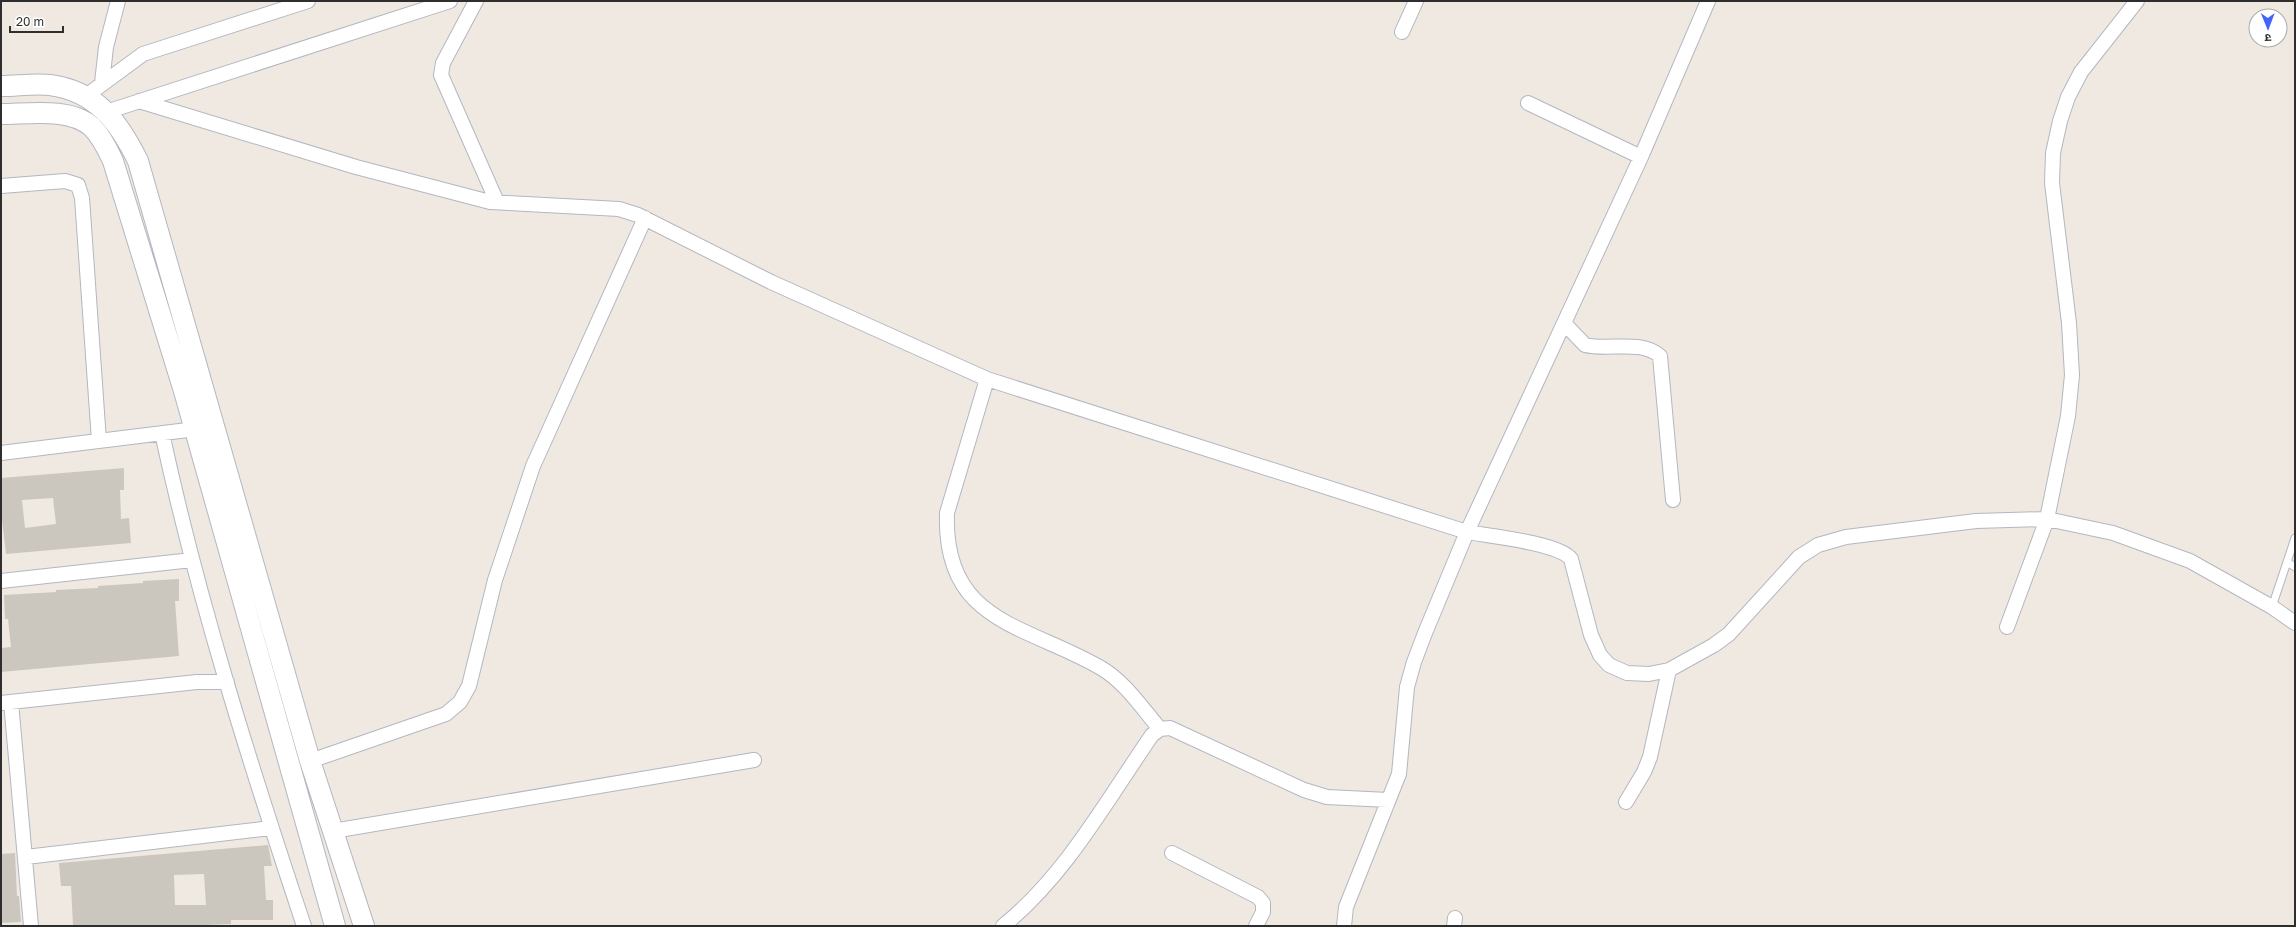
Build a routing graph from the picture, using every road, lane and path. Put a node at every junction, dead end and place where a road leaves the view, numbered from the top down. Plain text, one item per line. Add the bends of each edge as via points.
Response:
1 (118, 1) edge
2 (308, 1) edge
3 (450, 1) edge
4 (476, 1) edge
5 (1416, 1) edge
6 (1708, 1) edge
7 (2137, 1) edge
8 (1402, 32) dead end
9 (102, 83) junction
10 (1, 86) edge
11 (86, 96) junction
12 (139, 101) junction
13 (1528, 103) dead end
14 (106, 112) junction
15 (1, 114) edge
16 (1641, 157) junction
17 (1, 186) edge
18 (497, 202) junction
19 (645, 218) junction
20 (1564, 323) junction
21 (987, 380) junction
22 (205, 428) junction
23 (162, 433) junction
24 (99, 441) junction
25 (1, 453) edge
26 (1673, 500) dead end
27 (2047, 519) junction
28 (1467, 532) junction
29 (2295, 538) edge
30 (192, 560) junction
31 (2287, 562) junction
32 (2295, 567) edge
33 (1, 582) edge
34 (2272, 607) junction
35 (2295, 624) edge
36 (2007, 627) dead end
37 (1669, 670) junction
38 (227, 682) junction
39 (6, 702) edge
40 (1160, 729) junction
41 (754, 760) dead end
42 (310, 761) junction
43 (1388, 800) junction
44 (1626, 802) dead end
45 (271, 828) junction
46 (333, 831) junction
47 (1172, 853) dead end
48 (26, 857) junction
49 (31, 926) edge
50 (304, 926) edge
51 (335, 926) edge
52 (364, 926) edge
53 (1003, 926) edge
54 (1256, 926) edge
55 (1344, 926) edge

1 - 9 street via 106,47
2 - 9 street via 143,54
3 - 12 street
4 - 18 street via 443,62 441,75
5 - 8 street
6 - 16 street
7 - 27 street via 2081,72 2062,115 2053,153 2052,183 2069,322 2072,375 2068,416
9 - 11 street
10 - 11 street via 50,85
11 - 14 street
12 - 14 street
12 - 18 street via 364,169
13 - 16 street
14 - 22 street via 127,138 138,161
15 - 22 street via 68,116 93,128 105,146 114,161
16 - 20 street
17 - 24 street via 65,181 78,185 82,198
18 - 19 street via 619,209
19 - 21 street via 771,282
19 - 42 street via 533,466 495,580 469,686 460,702 446,714
20 - 26 street via 1585,345 1608,348 1641,347 1653,350 1660,356
20 - 28 street
21 - 28 street
21 - 40 street via 947,513 949,556 955,571 963,587 989,612 1020,630 1092,663 1118,680
22 - 23 street
22 - 42 street
22 - 51 street
23 - 24 street
23 - 30 street
24 - 25 street
27 - 34 street via 2113,533 2190,561
27 - 36 street
27 - 37 street via 1976,521 1846,537 1818,545 1799,557 1729,634
28 - 37 street via 1563,552 1571,559 1600,655 1609,665 1627,674 1649,674
28 - 43 street via 1414,662 1406,693 1399,774
29 - 31 lane
30 - 33 street
30 - 38 street
31 - 32 lane
31 - 34 lane
34 - 35 street
37 - 44 street via 1650,757
38 - 39 street via 197,682
38 - 45 street
39 - 48 street
40 - 43 street via 1170,728 1304,790 1327,797
40 - 53 street via 1152,735 1044,888
41 - 46 street
42 - 46 street
43 - 55 street via 1346,907
45 - 48 street
45 - 50 street
46 - 52 street
47 - 54 street via 1258,897 1263,903 1264,912
48 - 49 street

